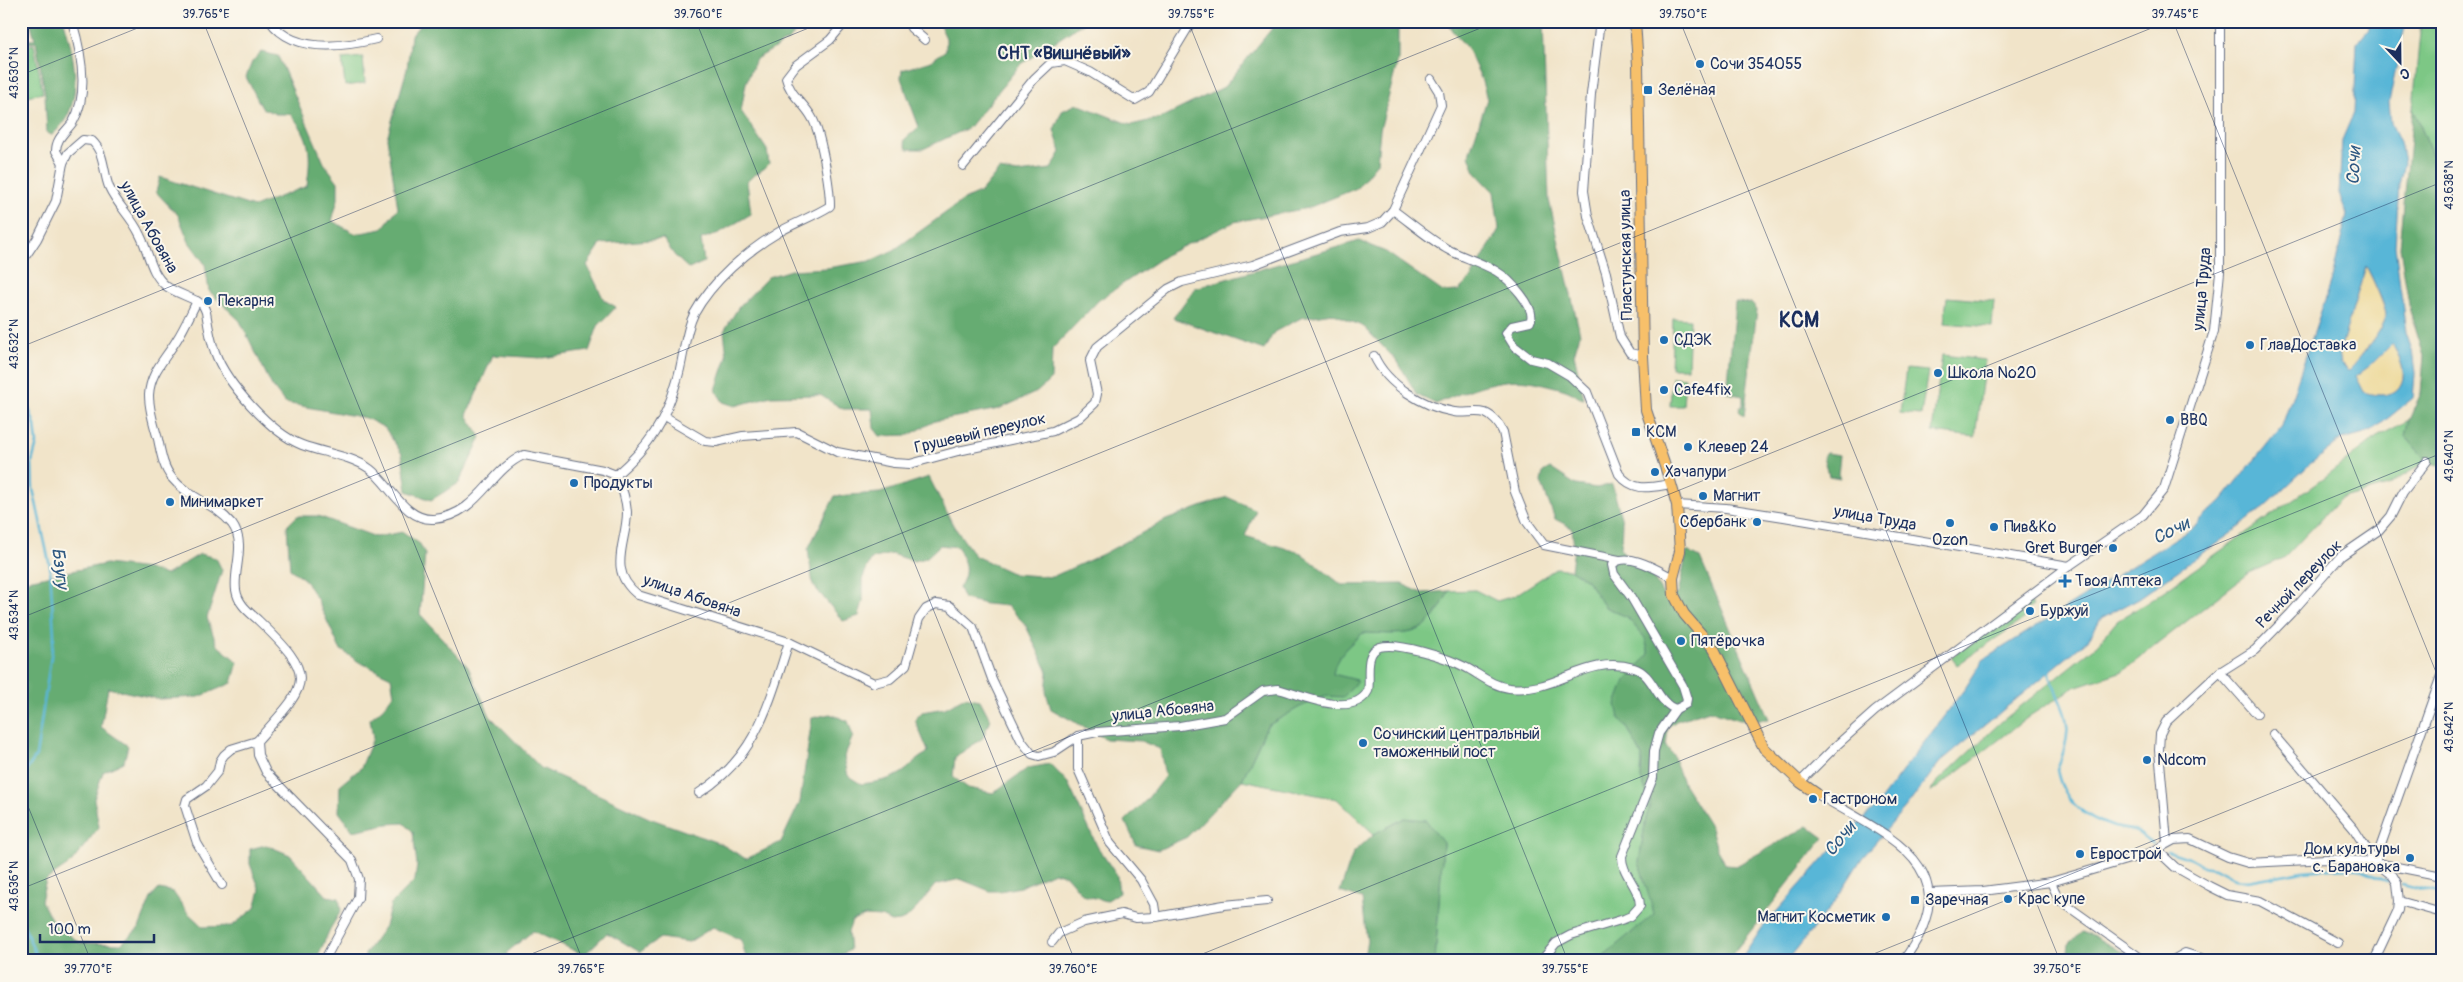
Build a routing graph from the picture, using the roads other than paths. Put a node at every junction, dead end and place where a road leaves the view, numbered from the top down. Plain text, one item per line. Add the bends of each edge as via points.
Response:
1 (72, 21) edge
2 (270, 21) edge
3 (846, 21) edge
4 (909, 21) edge
5 (1192, 21) edge
6 (1600, 21) edge
7 (1635, 21) edge
8 (2220, 21) edge
9 (376, 40) dead end
10 (925, 40) dead end
11 (1431, 79) dead end
12 (63, 163) junction
13 (963, 166) dead end
14 (1394, 210) junction
15 (21, 263) edge
16 (197, 301) junction
17 (1374, 356) dead end
18 (1643, 356) junction
19 (664, 417) junction
20 (2427, 461) dead end
21 (616, 475) junction
22 (1672, 484) junction
23 (1676, 505) junction
24 (1619, 560) junction
25 (2069, 566) junction
26 (1673, 578) junction
27 (789, 642) junction
28 (2220, 672) junction
29 (2442, 673) edge
30 (1676, 709) junction
31 (2257, 714) dead end
32 (2273, 734) dead end
33 (1078, 736) junction
34 (258, 741) junction
35 (1800, 782) junction
36 (699, 793) dead end
37 (1817, 794) joint
38 (2170, 841) junction
39 (2157, 850) junction
40 (2375, 862) junction
41 (2442, 876) edge
42 (2051, 882) junction
43 (222, 885) dead end
44 (1930, 893) junction
45 (1267, 901) dead end
46 (2399, 901) junction
47 (2442, 913) edge
48 (1156, 917) junction
49 (1052, 942) dead end
50 (2338, 943) dead end
51 (324, 961) edge
52 (1541, 961) edge
53 (1903, 961) edge
54 (2145, 961) edge
55 (2171, 961) edge
56 (2211, 961) edge
57 (2374, 961) edge

1 - 12 street, улица Абовяна via 81,71 81,97 73,122 57,142 56,152
2 - 9 street via 278,31 293,39 324,46 344,47
3 - 19 street via 830,40 796,65 786,78 794,97 812,117 827,176 830,206 779,232 751,252 704,298 694,315
4 - 10 street via 911,28
5 - 13 street via 1149,92 1135,100 1090,72 1065,61 1051,63 1034,79
6 - 18 street via 1584,191 1620,337 1630,353
7 - 18 main road, Пластунская улица
8 - 25 street, улица Труда via 2220,272 2214,331 2164,489 2143,515
11 - 14 street, Грушевый переулок via 1439,92 1441,105
12 - 15 street, улица Абовяна via 56,201
12 - 16 street, улица Абовяна via 78,143 88,140 95,144 108,185 141,236 158,277 166,286
14 - 19 street, Грушевый переулок via 1382,222 1368,228 1340,232 1253,265 1168,288 1097,346 1090,361 1097,394 1095,403 1079,418 1053,431 910,464 837,452 797,432 704,441
14 - 22 street via 1446,248 1497,271 1524,298 1532,314 1530,322 1512,326 1506,333 1514,346 1530,359 1548,363 1570,376 1587,392 1624,482 1645,489
16 - 21 street via 206,312 215,354 230,381 283,436 369,468 402,504 419,516 432,519 464,508 484,492 514,459 524,455
16 - 34 street via 176,342 152,378 149,396 164,466 181,487 216,508 233,525 240,547 236,590 241,604 293,656 301,672 301,684 295,697
17 - 24 street via 1386,376 1428,404 1455,412 1485,413 1499,423 1515,492 1528,522 1544,545
18 - 22 main road, Пластунская улица via 1646,410
19 - 21 street via 645,448
20 - 28 street, Речной переулок via 2379,530 2342,556 2255,650
21 - 27 street, улица Абовяна via 625,493 627,514 621,544 621,571 626,586 638,595
22 - 23 main road, Пластунская улица
23 - 25 street, улица Труда via 1726,508 1784,517
23 - 26 main road, Пластунская улица via 1680,551
24 - 26 street via 1629,559
24 - 30 street via 1612,565 1614,574 1631,597 1686,693 1686,704
25 - 35 street, улица Труда via 1875,711
26 - 35 main road, Пластунская улица via 1677,604 1714,649 1764,748
27 - 33 street, улица Абовяна via 863,679 882,682 898,674 906,665 922,614 936,604 950,606 973,627 992,679 1021,740 1032,754 1045,756
27 - 36 street via 761,726 718,781
28 - 31 street
28 - 38 street, Речной переулок via 2166,722 2160,734
29 - 40 street
30 - 33 street, улица Абовяна via 1669,706 1647,676 1632,667 1594,666 1549,685 1507,688 1448,660 1387,646 1378,648 1370,658 1368,691 1360,700 1348,705 1271,689 1255,696 1225,718
30 - 52 street via 1659,733 1654,751 1653,778 1622,856 1621,863 1638,894 1640,906 1631,916 1556,943
32 - 40 street via 2354,829
33 - 48 street via 1078,769 1110,843 1141,880 1154,904
34 - 43 street via 231,749 206,786 187,799 185,812 197,843
34 - 51 street via 258,754 266,772 352,860 359,879 358,898
35 - 37 main road, Пластунская улица
37 - 44 street via 1902,846 1915,858
38 - 39 street
38 - 40 street via 2190,839 2248,863 2327,859
39 - 42 street
39 - 50 street via 2175,868 2228,895 2260,901
40 - 41 street
40 - 46 street via 2393,876
42 - 44 street via 1983,891
42 - 54 street via 2060,900
44 - 53 street via 1924,925 1916,944
45 - 48 street
46 - 47 street
46 - 57 street via 2398,910
48 - 49 street via 1136,918 1122,914 1084,922 1059,933
55 - 56 street via 2185,953

